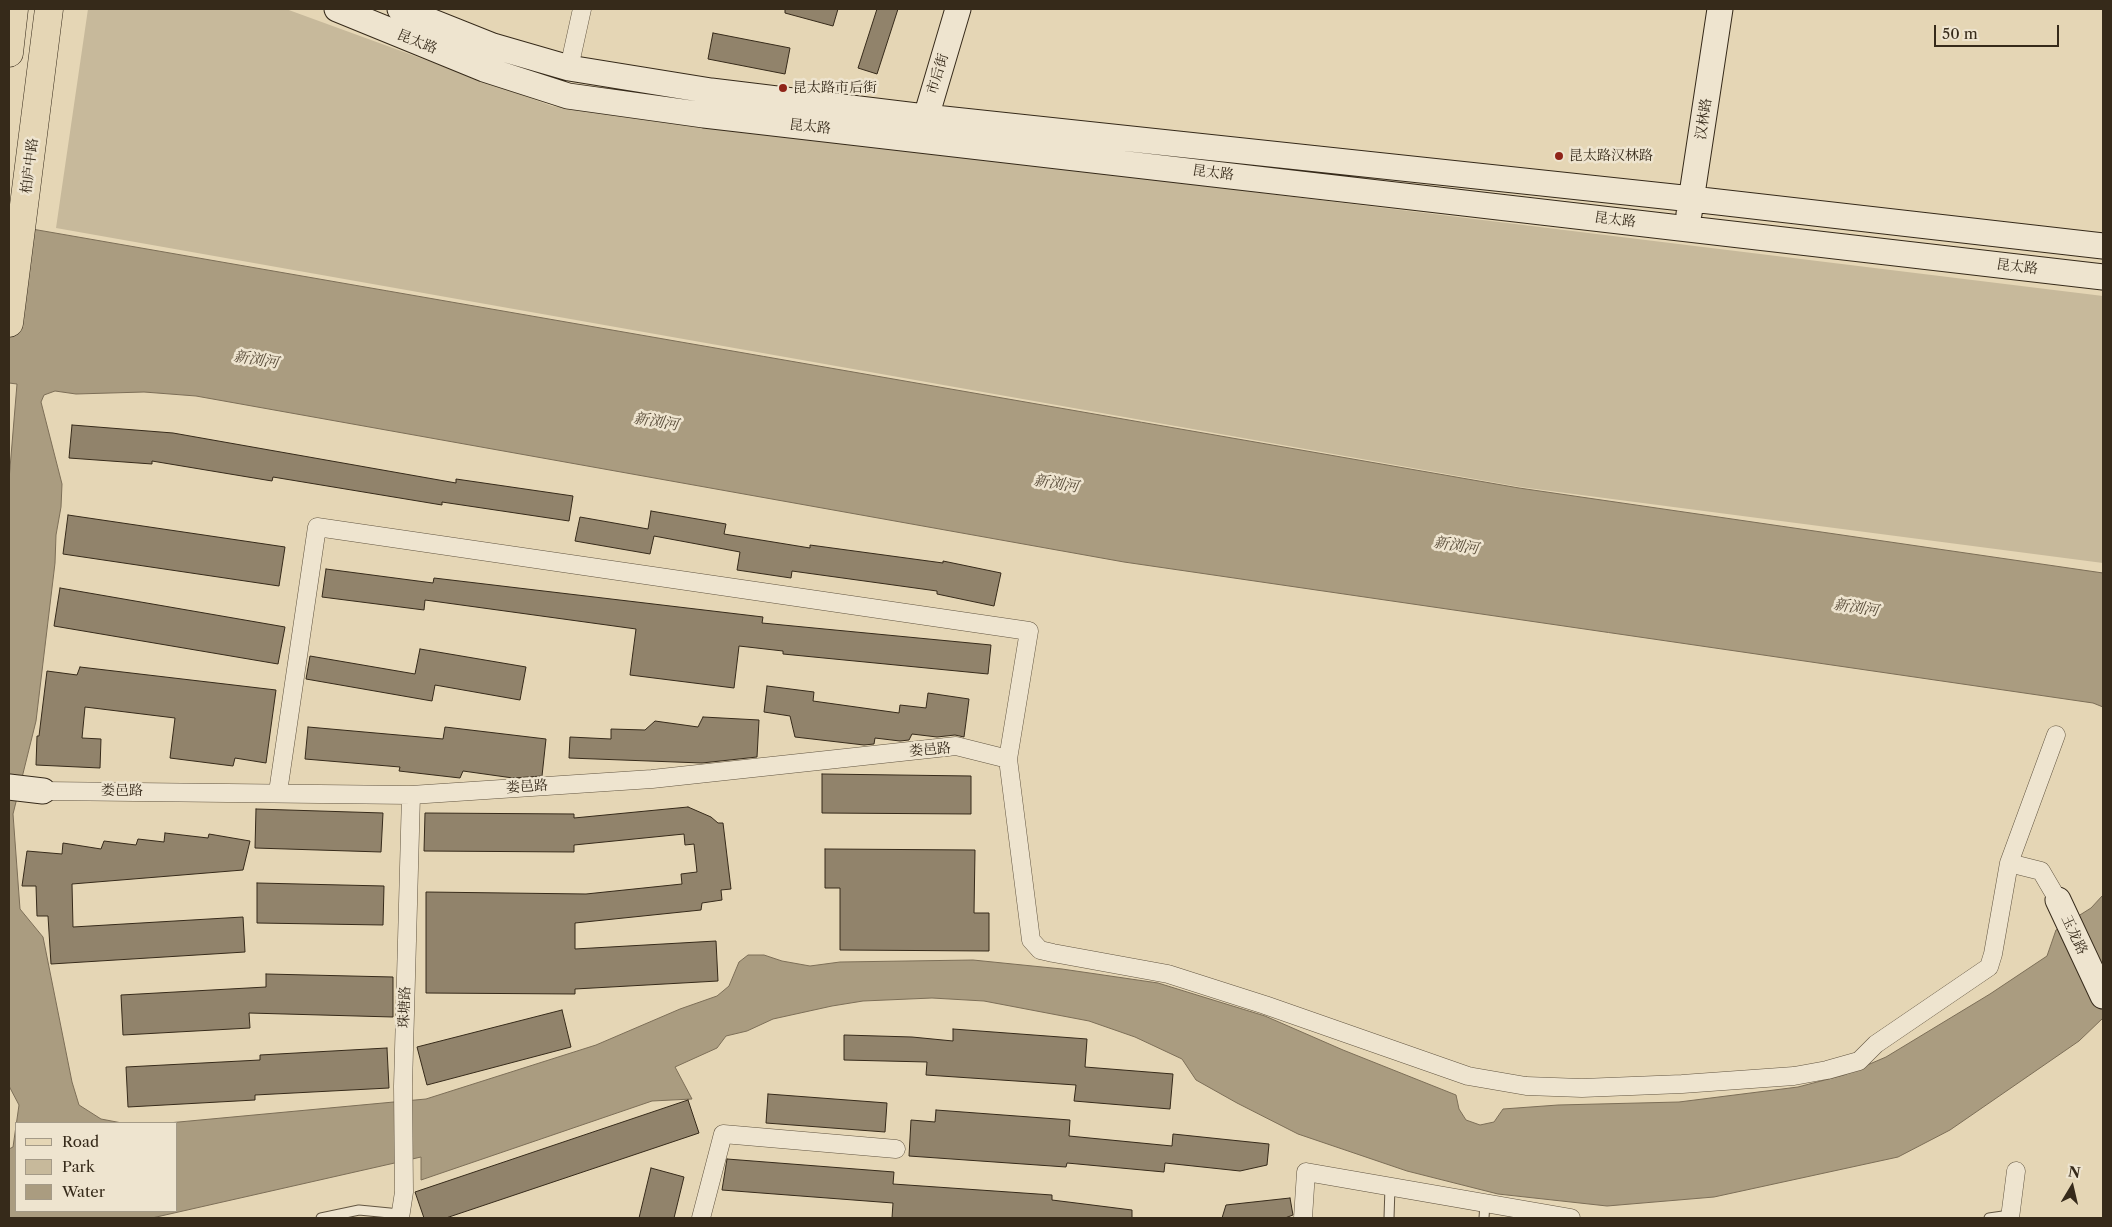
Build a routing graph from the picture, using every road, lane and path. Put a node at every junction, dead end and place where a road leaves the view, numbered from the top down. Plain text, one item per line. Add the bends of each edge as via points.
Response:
1 (14, 9) edge
2 (49, 9) edge
3 (337, 9) edge
4 (400, 9) edge
5 (582, 9) edge
6 (958, 9) edge
7 (1720, 9) edge
8 (9, 53) edge
9 (569, 68) junction
10 (923, 128) junction
11 (1692, 199) junction
12 (1687, 229) junction
13 (2103, 246) edge
14 (2103, 277) edge
15 (9, 323) edge
16 (2056, 736) dead end
17 (1008, 760) junction
18 (9, 787) edge
19 (43, 791) joint
20 (278, 792) junction
21 (411, 795) junction
22 (2009, 863) junction
23 (2058, 900) joint
24 (2103, 996) edge
25 (896, 1149) dead end
26 (2016, 1171) dead end
27 (1390, 1187) junction
28 (1484, 1211) edge
29 (400, 1216) edge
30 (2010, 1217) edge
31 (321, 1218) edge
32 (701, 1218) edge
33 (1303, 1218) edge
34 (1389, 1218) edge
35 (1571, 1218) edge
36 (1989, 1218) edge

1 - 8 main road
2 - 15 main road, 柏庐中路
3 - 10 main road, 昆太路 via 484,69 568,96 704,115
4 - 9 main road, 昆太路 via 493,46
5 - 9 street
6 - 10 main road, 市后街
7 - 11 main road, 汉林路
9 - 10 main road, 昆太路
10 - 11 main road, 昆太路
10 - 12 main road, 昆太路
11 - 12 main road, 汉林路
11 - 13 main road, 昆太路
12 - 14 main road, 昆太路
16 - 22 street
17 - 20 street via 1029,631 317,528
17 - 21 street, 娄邑路 via 956,746 652,779
17 - 22 street via 1031,940 1040,950 1168,974 1468,1076 1526,1086 1602,1087 1784,1077 1858,1061 1876,1044 1989,967
18 - 19 main road
19 - 20 street, 娄邑路
20 - 21 street, 娄邑路
21 - 29 street, 珠塘路 via 403,1086 404,1192
22 - 23 street via 2041,871
23 - 24 main road, 玉龙路
25 - 32 street via 723,1134
26 - 30 street
27 - 28 street
27 - 33 street via 1306,1172
27 - 34 lane
28 - 35 street
29 - 31 lane via 359,1210
30 - 36 lane

